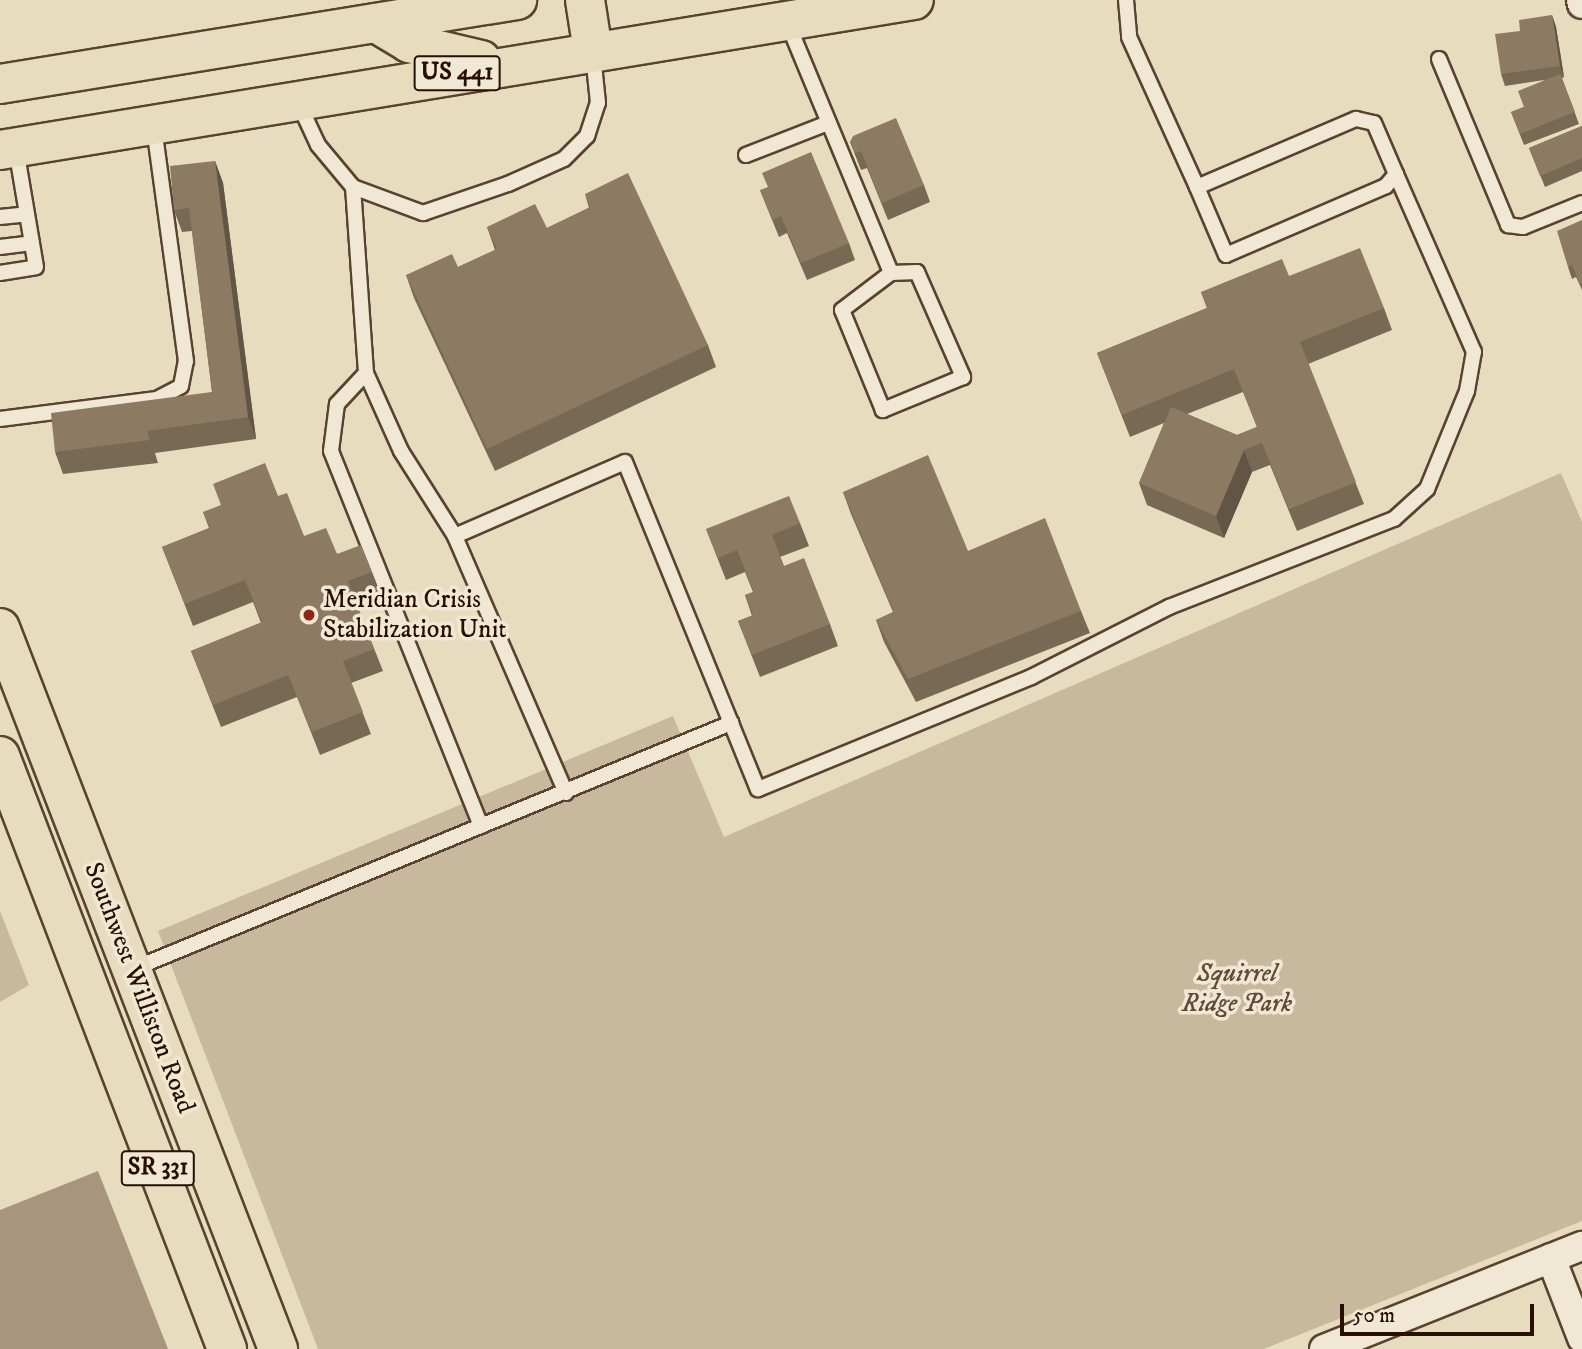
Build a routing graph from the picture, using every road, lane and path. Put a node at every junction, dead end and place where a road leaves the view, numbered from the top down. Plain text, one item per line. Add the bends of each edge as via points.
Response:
1 (517, 0) edge
2 (585, 0) edge
3 (914, 0) edge
4 (1126, 0) edge
5 (369, 11) edge
6 (786, 20) junction
7 (593, 51) junction
8 (1439, 59) dead end
9 (510, 64) junction
10 (0, 84) edge
11 (297, 100) junction
12 (828, 123) junction
13 (154, 124) junction
14 (8, 148) edge
15 (746, 155) dead end
16 (1396, 174) junction
17 (353, 187) junction
18 (1198, 187) junction
19 (1582, 203) edge
20 (27, 214) junction
21 (0, 217) edge
22 (32, 243) junction
23 (0, 247) edge
24 (0, 273) edge
25 (891, 273) junction
26 (366, 373) junction
27 (0, 419) edge
28 (455, 536) junction
29 (0, 628) edge
30 (730, 723) junction
31 (0, 756) edge
32 (566, 793) junction
33 (481, 826) junction
34 (132, 970) junction
35 (89, 988) junction
36 (1582, 1246) edge
37 (1551, 1258) junction
38 (1582, 1338) edge
39 (227, 1349) edge
40 (278, 1349) edge
41 (1324, 1349) edge

1 - 5 main road, US 441
2 - 7 main road
3 - 6 main road, US 441
4 - 18 lane via 1129,37
5 - 9 main road via 409,43 445,55
5 - 10 main road, US 441
6 - 7 main road, US 441
6 - 12 lane
7 - 9 main road, US 441
7 - 17 lane via 598,103 587,136 564,159 423,213
8 - 19 lane via 1508,225 1523,227
9 - 11 main road, US 441
11 - 13 main road, US 441
11 - 17 lane via 318,145
12 - 15 lane
12 - 25 lane
13 - 14 main road, US 441
13 - 27 lane via 186,361 181,386 158,399
14 - 20 lane
16 - 18 lane via 1374,123 1356,119
16 - 18 lane via 1386,186 1226,255
16 - 30 lane via 1474,352 1467,391 1427,489 1394,519 1169,607 1031,677 758,789
17 - 26 lane
20 - 21 lane
20 - 22 lane
22 - 23 lane
22 - 24 lane via 36,267
25 - 25 lane via 917,272 963,377 883,410 842,310
26 - 28 lane via 401,451
26 - 33 lane via 337,404 331,451
28 - 30 lane via 625,462
28 - 32 lane
29 - 34 main road, Southwest Williston Road / SR 331
30 - 32 lane
31 - 35 main road, Southwest Williston Road / SR 331
32 - 33 lane
33 - 34 lane
34 - 35 main road
34 - 40 main road, Southwest Williston Road / SR 331
35 - 39 main road, Southwest Williston Road / SR 331
36 - 37 street
37 - 38 street
37 - 41 street

